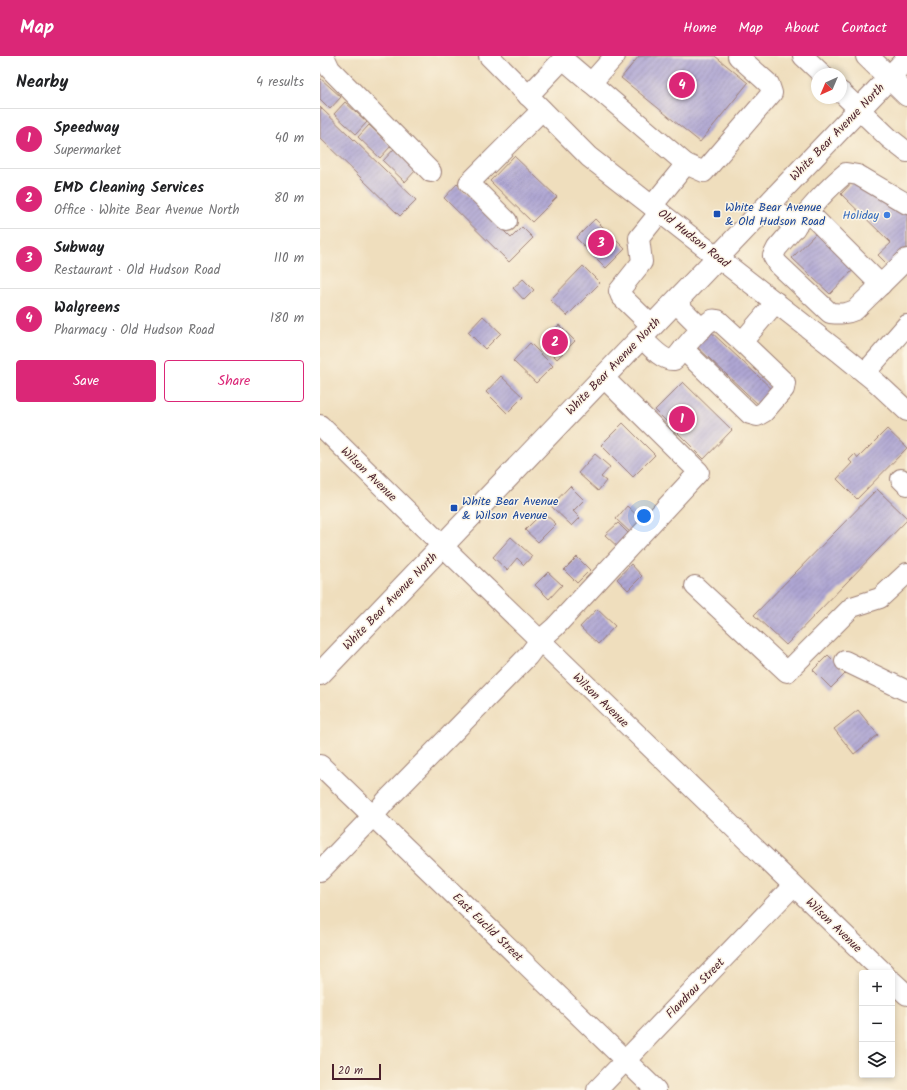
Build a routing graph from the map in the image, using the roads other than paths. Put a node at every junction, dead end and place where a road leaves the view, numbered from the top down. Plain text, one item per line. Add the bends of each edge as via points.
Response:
1 (324, 56) edge
2 (489, 56) edge
3 (615, 56) edge
4 (738, 56) edge
5 (803, 56) edge
6 (867, 56) edge
7 (560, 59) edge
8 (907, 59) edge
9 (816, 68) edge
10 (890, 77) junction
11 (591, 83) junction
12 (907, 95) edge
13 (528, 96) junction
14 (846, 104) edge
15 (542, 110) junction
16 (852, 117) junction
17 (907, 152) edge
18 (686, 164) junction
19 (431, 172) dead end
20 (769, 204) junction
21 (907, 204) edge
22 (656, 209) junction
23 (808, 212) junction
24 (507, 221) dead end
25 (795, 228) junction
26 (718, 256) junction
27 (907, 259) edge
28 (881, 285) junction
29 (675, 302) junction
30 (776, 302) junction
31 (830, 313) junction
32 (907, 325) edge
33 (702, 329) junction
34 (813, 331) junction
35 (647, 332) junction
36 (742, 342) junction
37 (683, 349) junction
38 (865, 373) junction
39 (603, 377) junction
40 (907, 411) edge
41 (320, 426) edge
42 (443, 546) junction
43 (907, 572) edge
44 (695, 586) dead end
45 (540, 640) junction
46 (845, 661) dead end
47 (320, 674) edge
48 (907, 691) edge
49 (320, 765) edge
50 (373, 816) junction
51 (320, 871) edge
52 (793, 886) junction
53 (881, 970) edge
54 (895, 984) edge
55 (907, 995) edge
56 (626, 1061) junction
57 (598, 1090) edge
58 (656, 1090) edge

1 - 19 street via 330,69
2 - 13 street, Old Hudson Road
3 - 11 street
4 - 18 street via 769,84 772,93 704,172
5 - 9 street
6 - 10 main road
7 - 11 street
7 - 13 street
8 - 10 main road, White Bear Avenue North
10 - 12 main road
10 - 16 main road, White Bear Avenue North
11 - 18 street
13 - 15 street, Old Hudson Road
14 - 16 street
15 - 22 street, Old Hudson Road via 589,157
15 - 24 street via 469,183
16 - 17 street via 890,138
16 - 20 main road, White Bear Avenue North
18 - 22 street
20 - 25 street
20 - 26 main road, White Bear Avenue North
21 - 23 street via 858,175 846,173
22 - 26 street, Old Hudson Road
22 - 35 street via 639,238 642,262 618,291
23 - 25 street
23 - 28 street
25 - 31 street via 777,248 774,256 777,262
26 - 29 main road, White Bear Avenue North
26 - 30 street, Old Hudson Road
27 - 28 street
28 - 31 street via 855,310 847,313
29 - 33 street
29 - 35 main road, White Bear Avenue North
30 - 34 street, Old Hudson Road
30 - 36 street
31 - 34 street
32 - 38 street
33 - 36 street via 711,320 718,320
33 - 37 street
34 - 38 street, Old Hudson Road
35 - 37 street via 664,358 674,360
35 - 39 main road, White Bear Avenue North
36 - 37 street via 785,383 784,389 764,412 757,416 750,414
38 - 40 street, Old Hudson Road
39 - 42 main road, White Bear Avenue North
39 - 45 street via 699,472
41 - 42 street, Wilson Avenue
42 - 45 street, Wilson Avenue
42 - 47 main road, White Bear Avenue North
43 - 44 street via 880,598 852,607 787,672
45 - 50 street via 528,656
45 - 52 street, Wilson Avenue
46 - 48 street
49 - 50 street, East Euclid Street
50 - 51 street
50 - 56 street, East Euclid Street
52 - 53 street, Wilson Avenue
52 - 56 street, Flandrau Street
54 - 55 street
56 - 57 street, Flandrau Street
56 - 58 street, East Euclid Street

